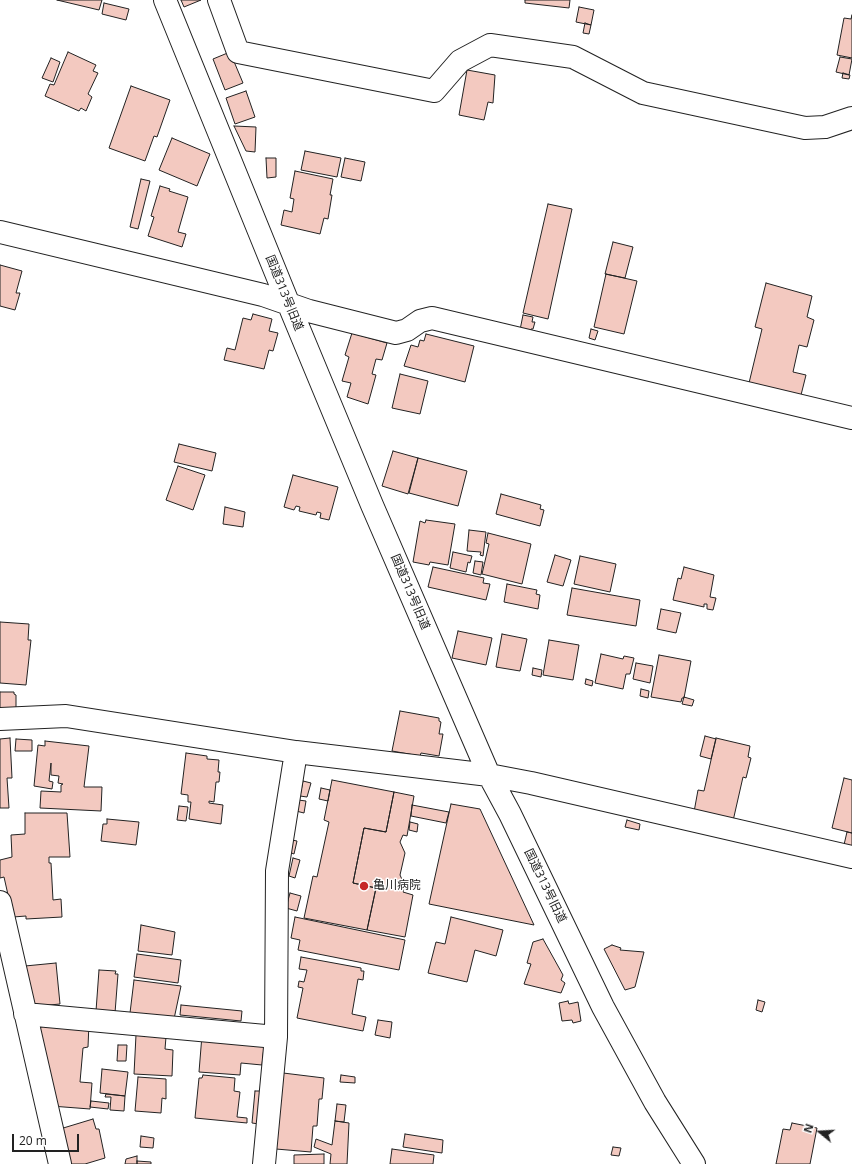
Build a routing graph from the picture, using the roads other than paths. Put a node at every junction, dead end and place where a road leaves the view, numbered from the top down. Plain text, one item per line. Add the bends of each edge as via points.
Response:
1 (165, 0) edge
2 (219, 0) edge
3 (852, 118) edge
4 (0, 232) edge
5 (289, 305) junction
6 (852, 418) edge
7 (0, 720) edge
8 (296, 752) junction
9 (489, 775) junction
10 (852, 857) edge
11 (0, 902) edge
12 (25, 1014) junction
13 (276, 1037) junction
14 (60, 1164) edge
15 (264, 1164) edge
16 (694, 1164) edge

1 - 5 street, 国道313号旧道
2 - 3 street via 238,52 434,91 460,61 490,45 573,57 643,92 805,128 825,127
4 - 5 street via 263,295
5 - 6 street via 396,333 406,330 420,320 432,318
5 - 9 street, 国道313号旧道
7 - 8 street via 66,716
8 - 9 street
8 - 13 street via 276,870
9 - 10 street
9 - 16 street, 国道313号旧道 via 603,1008 655,1102
11 - 12 street
12 - 13 street
12 - 14 street
13 - 15 street

